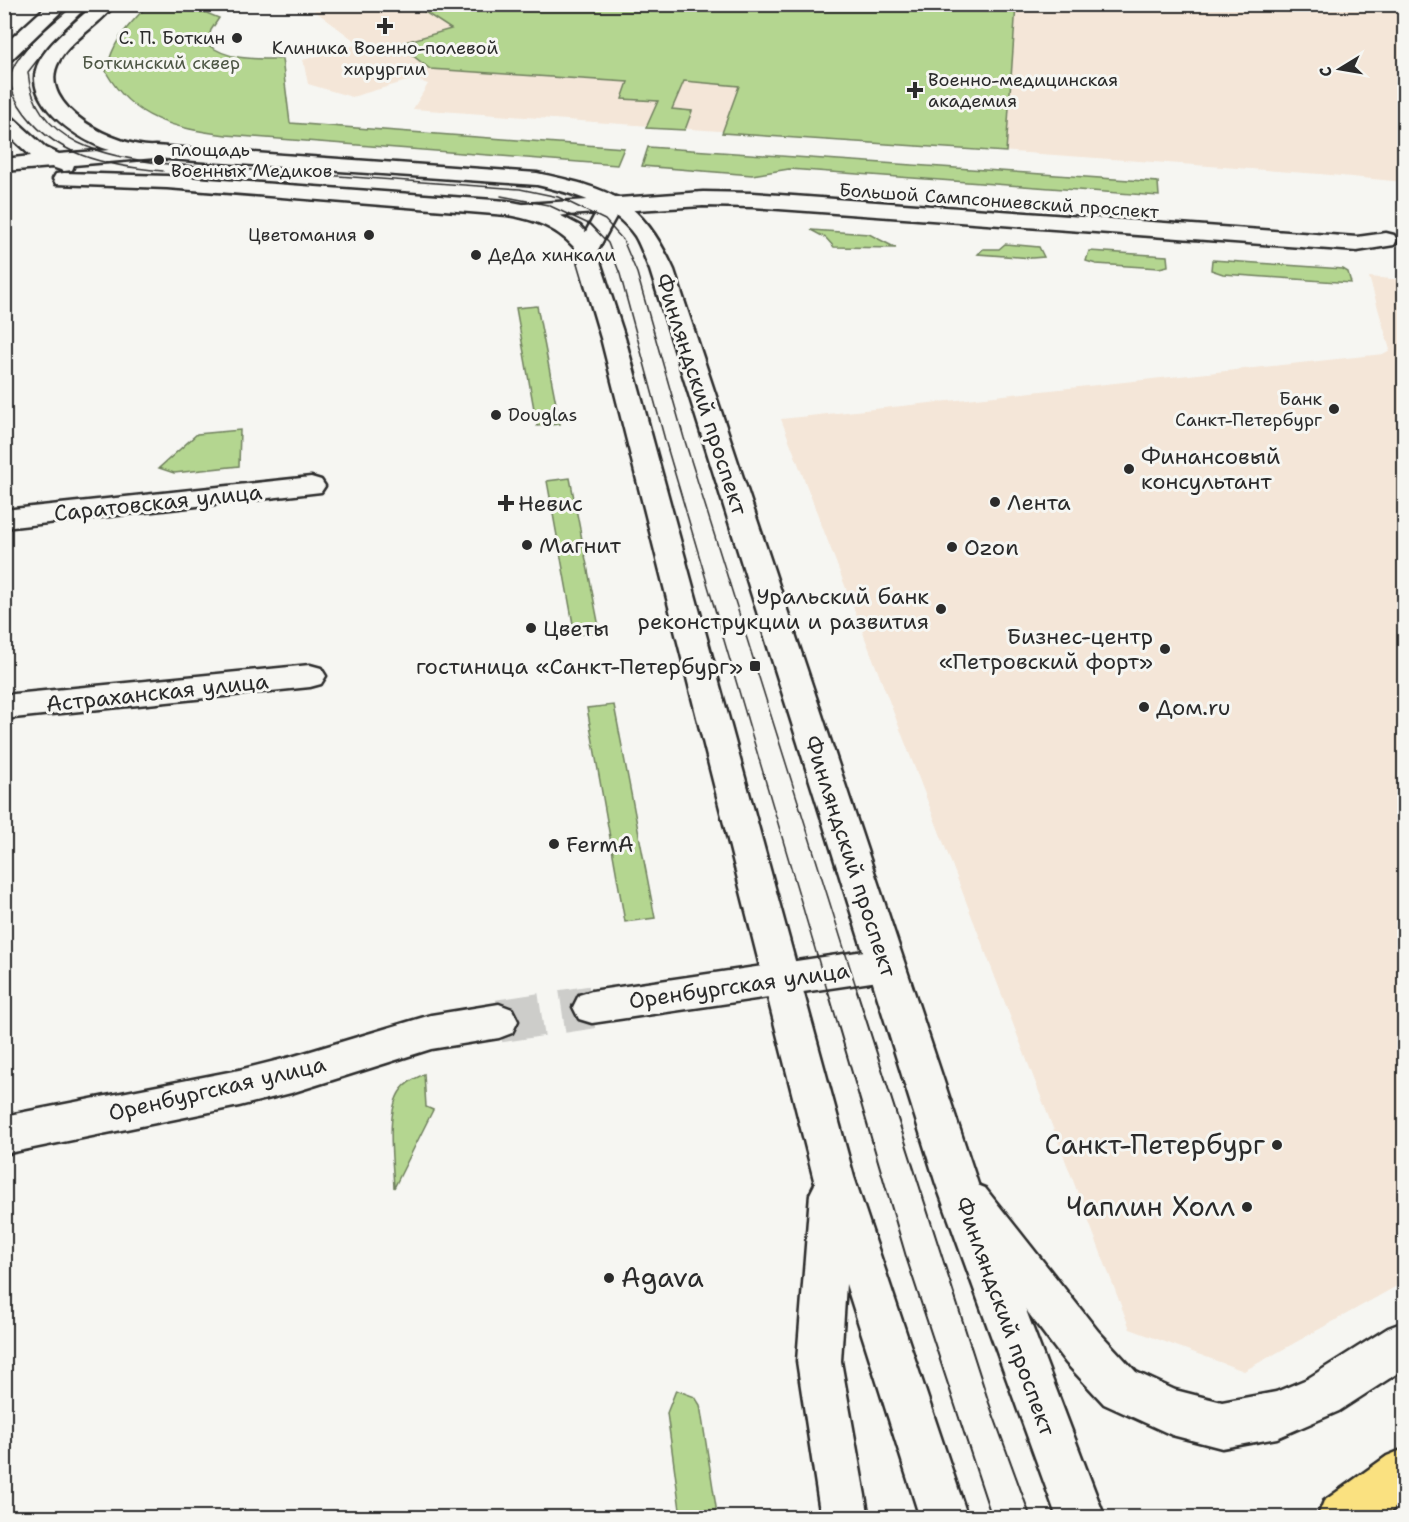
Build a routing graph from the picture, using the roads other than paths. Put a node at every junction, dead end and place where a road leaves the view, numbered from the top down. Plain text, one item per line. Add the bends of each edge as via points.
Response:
1 (60, 4) edge
2 (106, 4) edge
3 (4, 56) edge
4 (4, 120) edge
5 (86, 133) junction
6 (155, 152) junction
7 (57, 161) junction
8 (5, 175) edge
9 (93, 178) junction
10 (612, 204) junction
11 (525, 211) junction
12 (1395, 242) edge
13 (587, 250) junction
14 (311, 486) dead end
15 (4, 519) edge
16 (310, 676) dead end
17 (4, 707) edge
18 (885, 964) junction
19 (781, 978) junction
20 (592, 1007) tunnel mouth
21 (499, 1021) tunnel mouth
22 (4, 1135) edge
23 (833, 1177) junction
24 (957, 1184) junction
25 (1404, 1344) edge
26 (1404, 1473) edge
27 (845, 1518) edge
28 (944, 1518) edge
29 (1081, 1518) edge
30 (1341, 1518) edge

1 - 3 main road
2 - 5 main road via 49,61 44,74 46,87 58,106
4 - 7 main road via 39,152
5 - 6 main road via 108,143
5 - 7 main road
6 - 7 main road, Большой Сампсониевский проспект
6 - 10 main road, Большой Сампсониевский проспект via 537,179 565,185
7 - 8 main road
7 - 9 main road
8 - 9 main road
9 - 11 main road
10 - 11 main road
10 - 12 main road, Большой Сампсониевский проспект via 753,200 1357,244
10 - 13 main road
10 - 18 main road, Финляндский проспект via 642,230 662,270
11 - 13 main road via 564,226
13 - 19 main road
14 - 15 main road, Саратовская улица
16 - 17 main road, Астраханская улица
18 - 19 main road, Оренбургская улица
18 - 24 main road, Финляндский проспект
19 - 20 main road, Оренбургская улица
19 - 23 main road
21 - 22 main road, Оренбургская улица via 431,1032 239,1088
23 - 27 main road via 819,1361
23 - 28 main road
24 - 25 main road via 1082,1347 1120,1389 1172,1412 1222,1425 1276,1415 1323,1395
24 - 29 main road, Финляндский проспект
26 - 30 main road

